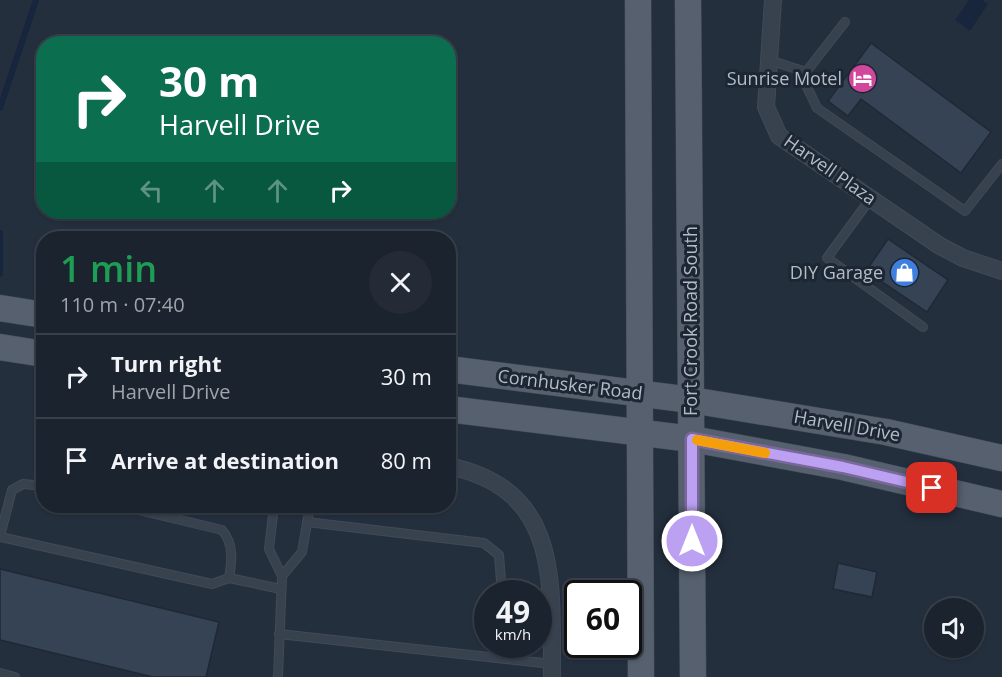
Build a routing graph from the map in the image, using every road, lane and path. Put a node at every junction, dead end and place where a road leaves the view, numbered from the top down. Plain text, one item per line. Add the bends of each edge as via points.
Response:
1 (638, 0) edge
2 (688, 0) edge
3 (773, 0) edge
4 (845, 22) dead end
5 (769, 60) junction
6 (806, 72) junction
7 (1002, 164) edge
8 (871, 198) junction
9 (1002, 271) edge
10 (923, 327) dead end
11 (9, 348) edge
12 (36, 353) edge
13 (456, 370) edge
14 (640, 394) junction
15 (691, 400) junction
16 (456, 410) edge
17 (640, 433) junction
18 (692, 439) junction
19 (1002, 458) edge
20 (456, 468) edge
21 (36, 485) edge
22 (1002, 504) edge
23 (151, 513) edge
24 (273, 513) edge
25 (309, 513) edge
26 (308, 522) junction
27 (0, 537) edge
28 (282, 576) junction
29 (229, 578) junction
30 (501, 580) edge
31 (281, 589) junction
32 (279, 634) junction
33 (474, 655) edge
34 (498, 658) edge
35 (552, 670) edge
36 (0, 673) edge
37 (15, 677) edge
38 (278, 677) edge
39 (641, 677) edge
40 (693, 677) edge

1 - 14 main road
2 - 15 main road, Fort Crook Road South
3 - 5 street, Harvell Plaza
4 - 6 lane
5 - 6 lane
5 - 8 street, Harvell Plaza via 766,107 779,136
6 - 7 lane via 807,87 817,108 965,211
8 - 9 street, Harvell Plaza via 940,246
8 - 10 lane via 827,258
11 - 12 main road
13 - 14 main road, Cornhusker Road
14 - 15 main road, Cornhusker Road
14 - 17 main road
15 - 18 main road, Fort Crook Road South
15 - 19 main road, Harvell Drive via 886,432
16 - 17 main road
17 - 18 main road
17 - 39 main road
18 - 22 main road via 843,467
18 - 40 main road, Fort Crook Road South
20 - 35 street via 492,481 516,499 536,527 547,554 551,587
21 - 27 lane via 23,484 12,490
23 - 29 lane via 222,530 230,539
24 - 28 lane via 269,549
25 - 26 lane
26 - 28 lane via 302,552
26 - 30 lane via 484,543 499,555
27 - 29 lane via 212,584
28 - 31 lane
29 - 31 lane
31 - 32 lane
32 - 33 lane
32 - 38 lane
34 - 35 lane
36 - 37 lane

